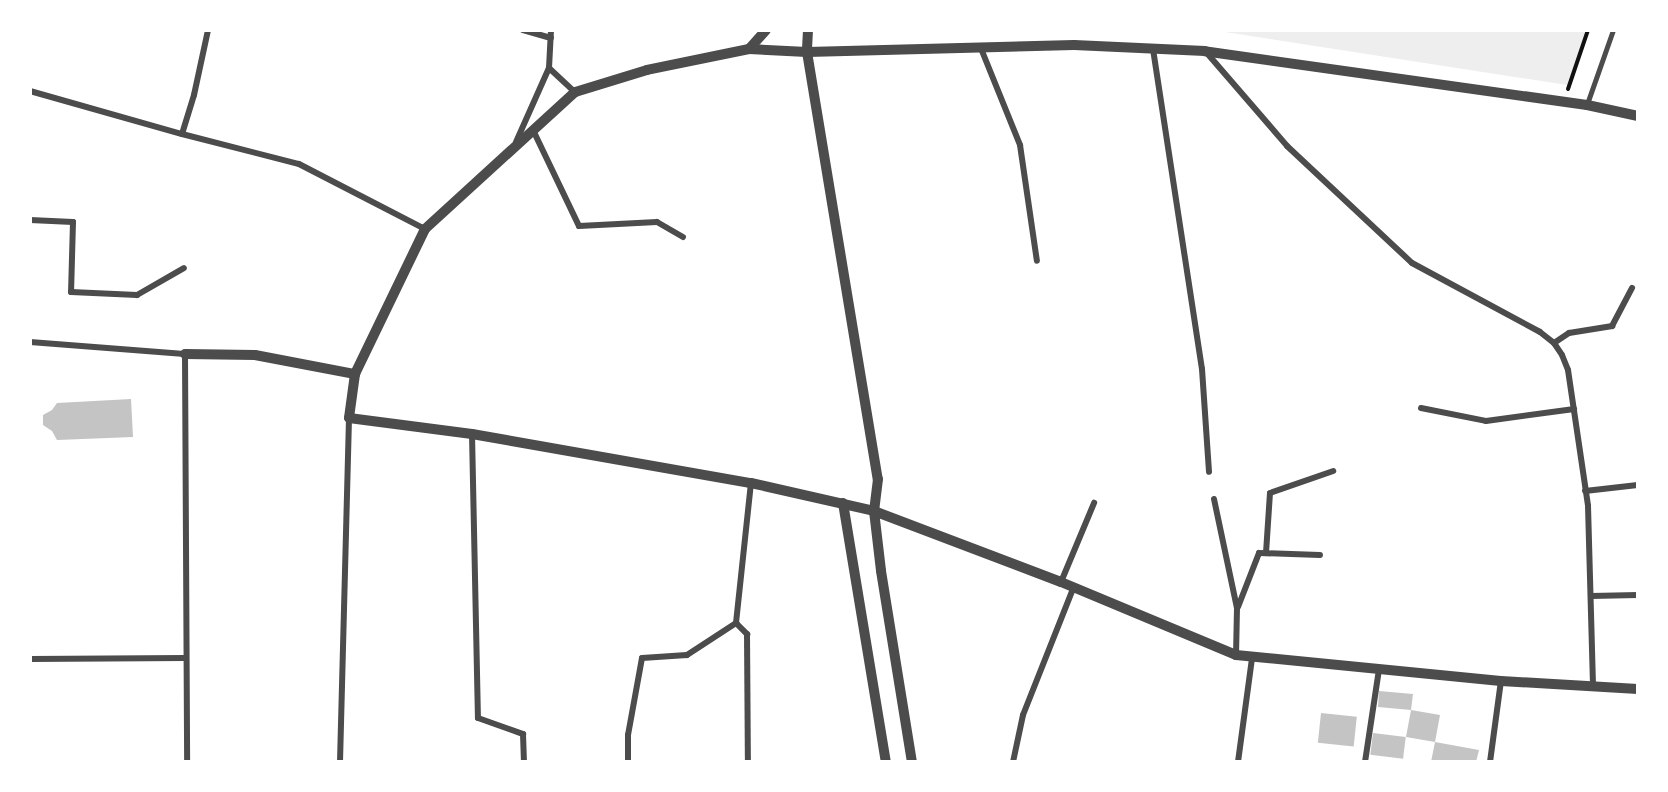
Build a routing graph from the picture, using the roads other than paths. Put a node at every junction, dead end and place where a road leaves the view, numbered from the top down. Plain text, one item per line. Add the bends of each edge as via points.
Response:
1 (208, 30) edge
2 (523, 30) edge
3 (552, 30) edge
4 (766, 30) edge
5 (808, 30) edge
6 (1613, 30) edge
7 (551, 38) junction
8 (980, 46) junction
9 (749, 49) junction
10 (1153, 49) junction
11 (1205, 51) junction
12 (807, 52) junction
13 (549, 68) junction
14 (30, 91) edge
15 (576, 92) junction
16 (1587, 105) junction
17 (1638, 116) edge
18 (533, 130) junction
19 (182, 134) junction
20 (515, 146) junction
21 (30, 220) edge
22 (425, 229) junction
23 (683, 237) dead end
24 (1037, 261) dead end
25 (184, 268) dead end
26 (1632, 288) dead end
27 (30, 342) edge
28 (1554, 343) junction
29 (184, 354) junction
30 (355, 374) junction
31 (1421, 408) dead end
32 (1574, 409) junction
33 (349, 418) junction
34 (472, 434) junction
35 (1333, 471) dead end
36 (1209, 472) dead end
37 (751, 483) junction
38 (1638, 485) edge
39 (1585, 491) junction
40 (1214, 499) dead end
41 (843, 503) junction
42 (1094, 503) dead end
43 (874, 511) junction
44 (1266, 553) junction
45 (1320, 555) dead end
46 (1061, 582) junction
47 (1073, 589) junction
48 (1638, 595) edge
49 (1591, 596) junction
50 (1237, 608) junction
51 (736, 623) junction
52 (1236, 655) junction
53 (185, 658) junction
54 (1252, 658) junction
55 (30, 659) edge
56 (1379, 669) junction
57 (1501, 681) junction
58 (1593, 688) junction
59 (1638, 689) edge
60 (187, 762) edge
61 (339, 762) edge
62 (524, 762) edge
63 (628, 762) edge
64 (748, 762) edge
65 (886, 762) edge
66 (912, 762) edge
67 (1013, 762) edge
68 (1238, 762) edge
69 (1365, 762) edge
70 (1490, 762) edge

1 - 19 street via 195,95
2 - 7 street
3 - 7 street
4 - 9 street
5 - 12 street
6 - 16 lane
7 - 13 street
8 - 10 street
8 - 12 street
8 - 24 street via 1020,145
9 - 12 street
9 - 15 street via 647,70
10 - 11 street
10 - 36 street via 1202,369
11 - 16 street
11 - 28 street via 1287,146 1412,263
12 - 43 street via 878,479
13 - 15 street
13 - 20 street
14 - 19 street
15 - 18 street
16 - 17 street
18 - 20 street
18 - 23 street via 579,226 657,222
19 - 22 street via 299,164
20 - 22 street
21 - 25 street via 73,222 71,292 137,295
22 - 30 street
26 - 28 street via 1612,326 1569,333
27 - 29 street
28 - 32 street via 1568,370
29 - 30 street via 255,355
29 - 53 street
30 - 33 street
31 - 32 street via 1486,421
32 - 39 street
33 - 34 street
33 - 61 street
34 - 37 street
34 - 62 street via 477,718 523,735
35 - 44 street via 1270,493
37 - 41 street
37 - 51 street
38 - 39 street
39 - 49 street
40 - 50 street
41 - 43 street
41 - 65 street
42 - 46 street
43 - 46 street
43 - 66 street
44 - 45 street
44 - 50 street via 1259,553
46 - 47 street
47 - 52 street
47 - 67 street via 1023,715
48 - 49 street
49 - 58 street
50 - 52 street
51 - 63 street via 687,655 642,658 628,735
51 - 64 street via 747,634
52 - 54 street
53 - 55 street
53 - 60 street
54 - 56 street
54 - 68 street
56 - 57 street
56 - 69 street
57 - 58 street
57 - 70 street
58 - 59 street

